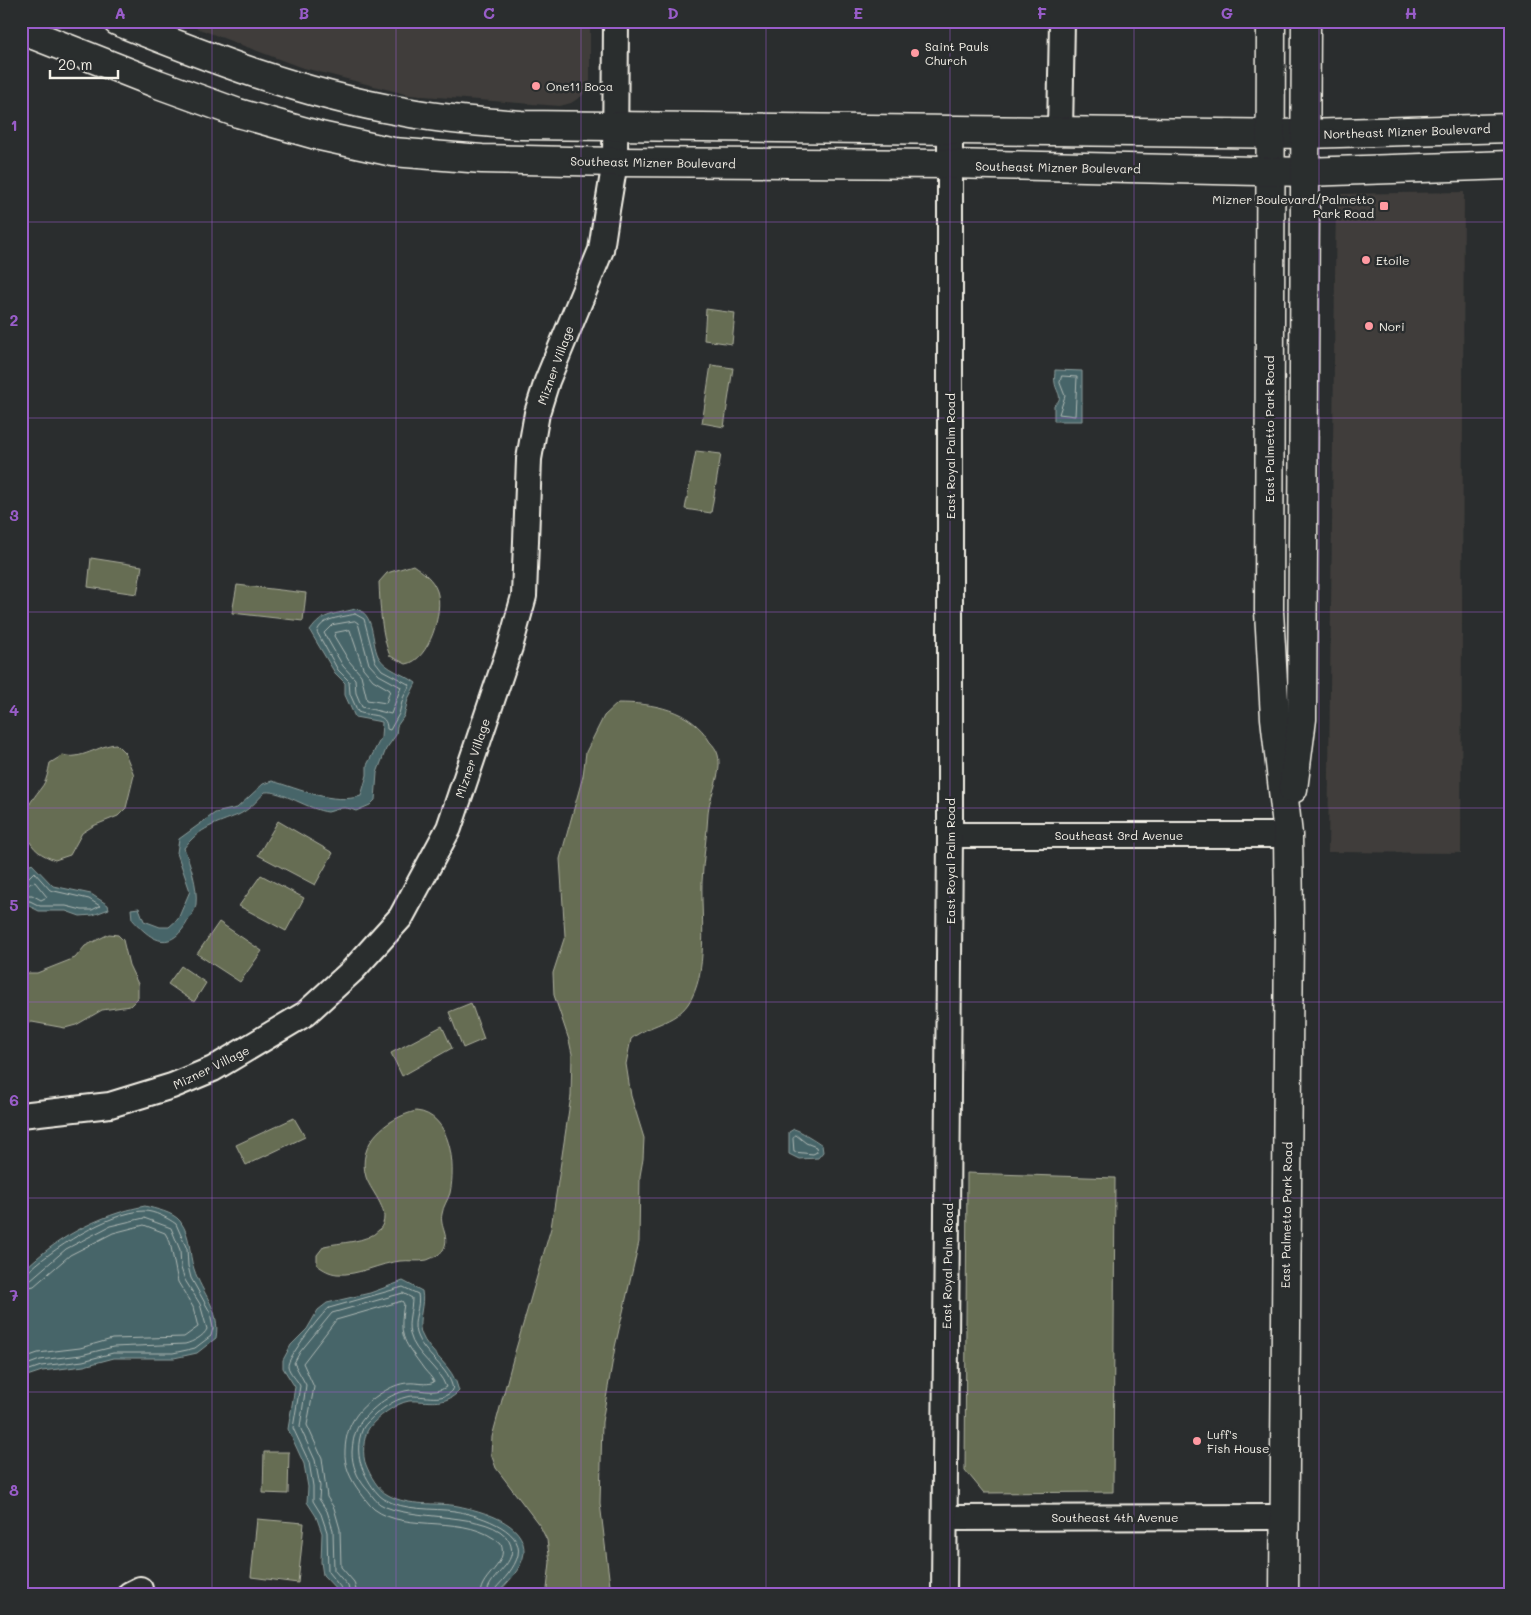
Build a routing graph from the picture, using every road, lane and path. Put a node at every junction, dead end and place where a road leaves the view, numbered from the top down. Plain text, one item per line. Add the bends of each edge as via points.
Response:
1 (117, 21) edge
2 (616, 21) edge
3 (1062, 21) edge
4 (1271, 21) edge
5 (1306, 21) edge
6 (21, 30) edge
7 (616, 126) junction
8 (1510, 128) edge
9 (950, 129) junction
10 (1060, 130) junction
11 (1269, 134) junction
12 (1305, 134) junction
13 (615, 162) junction
14 (950, 164) junction
15 (1510, 165) edge
16 (1270, 171) junction
17 (1305, 172) junction
18 (950, 834) junction
19 (1288, 835) junction
20 (21, 1116) edge
21 (1285, 1516) junction
22 (945, 1518) junction
23 (944, 1594) edge
24 (1284, 1594) edge

1 - 7 main road via 251,73 398,111 520,126
2 - 7 street, Mizner Village
3 - 10 street
4 - 11 main road, East Palmetto Park Road
5 - 12 main road, East Palmetto Park Road
6 - 13 main road, Southeast Mizner Boulevard via 238,113 320,136 393,152 482,159
7 - 9 main road
7 - 13 street, Mizner Village
8 - 12 main road, Northeast Mizner Boulevard
9 - 10 main road
9 - 14 street, East Royal Palm Road
10 - 11 main road
11 - 12 main road
11 - 16 main road, East Palmetto Park Road
12 - 17 main road, East Palmetto Park Road
13 - 14 main road, Southeast Mizner Boulevard
13 - 20 street, Mizner Village via 601,250 547,380 537,413 529,459 524,596 510,647 448,828 401,917 352,971 305,1014 213,1069 172,1086 110,1105
14 - 16 main road, Southeast Mizner Boulevard
14 - 18 street, East Royal Palm Road
15 - 17 main road
16 - 17 main road, Southeast Mizner Boulevard
16 - 19 main road, East Palmetto Park Road via 1269,611 1276,727
17 - 19 main road, East Palmetto Park Road via 1302,719
18 - 19 street, Southeast 3rd Avenue
18 - 22 street, East Royal Palm Road
19 - 21 main road, East Palmetto Park Road
21 - 22 street, Southeast 4th Avenue
21 - 24 main road, East Palmetto Park Road
22 - 23 street, East Royal Palm Road

